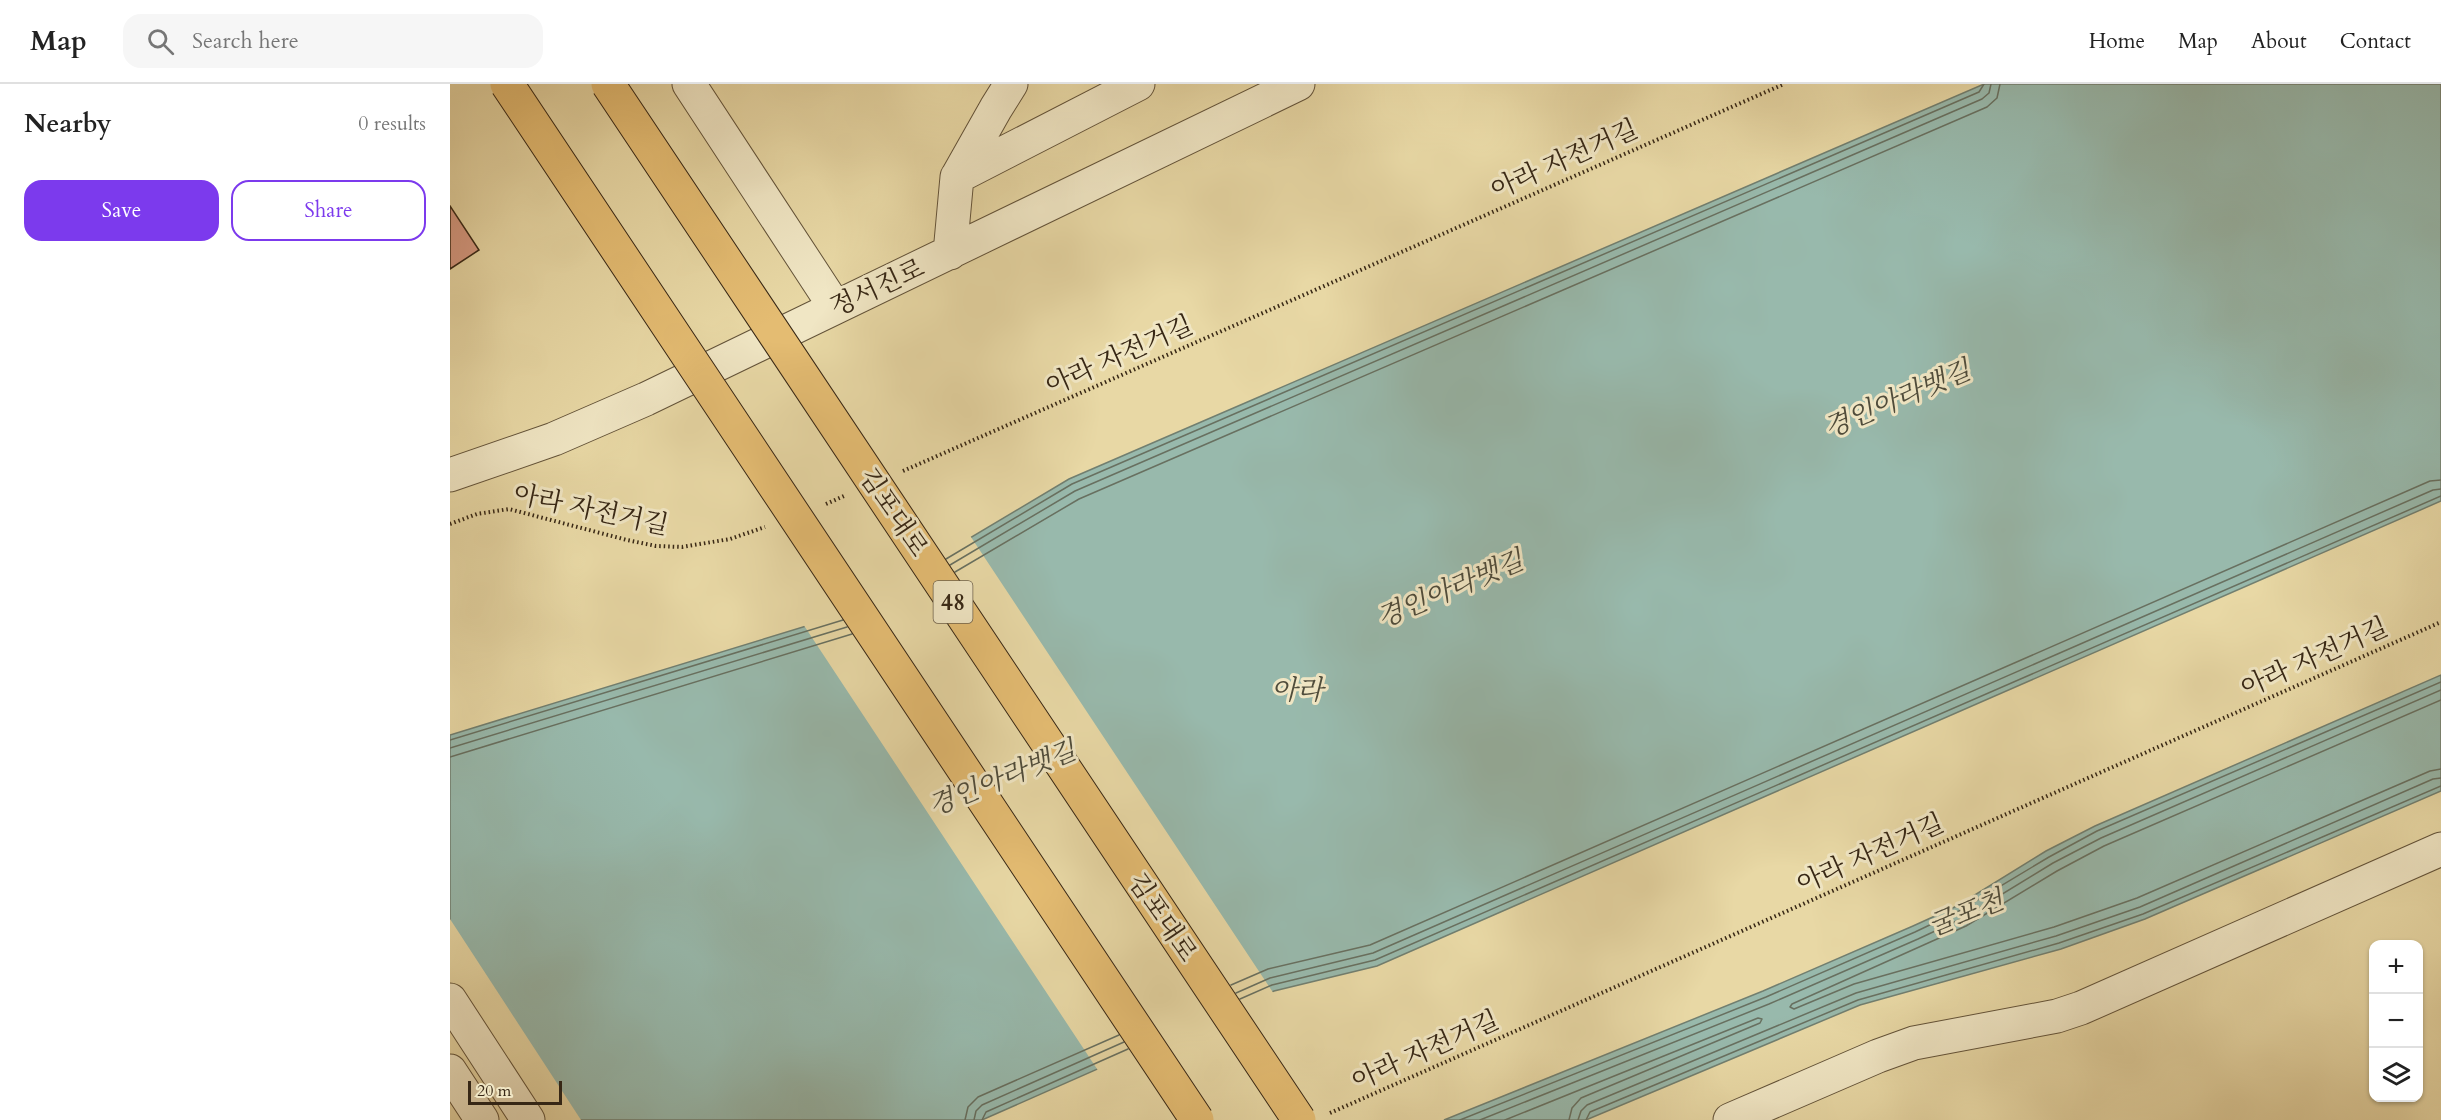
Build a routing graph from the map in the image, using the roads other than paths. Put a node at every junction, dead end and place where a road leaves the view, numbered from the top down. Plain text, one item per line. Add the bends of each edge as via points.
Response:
1 (507, 84) edge
2 (608, 84) edge
3 (689, 84) edge
4 (1011, 84) edge
5 (1138, 84) edge
6 (1298, 84) edge
7 (957, 177) junction
8 (950, 253) junction
9 (835, 307) junction
10 (450, 475) edge
11 (2441, 849) edge
12 (450, 1000) edge
13 (450, 1071) edge
14 (1312, 1118) edge
15 (482, 1120) edge
16 (528, 1120) edge
17 (1197, 1120) edge
18 (1730, 1120) edge

1 - 17 main road, bridge
2 - 14 main road, 김포대로 / 48, bridge
3 - 9 street
4 - 7 street
5 - 7 street
6 - 8 street, 정서진로
7 - 8 street
8 - 9 street, 정서진로
9 - 10 street, 정서진로 via 554,440
11 - 18 street via 2081,1008 1914,1043
12 - 16 street
13 - 15 street

